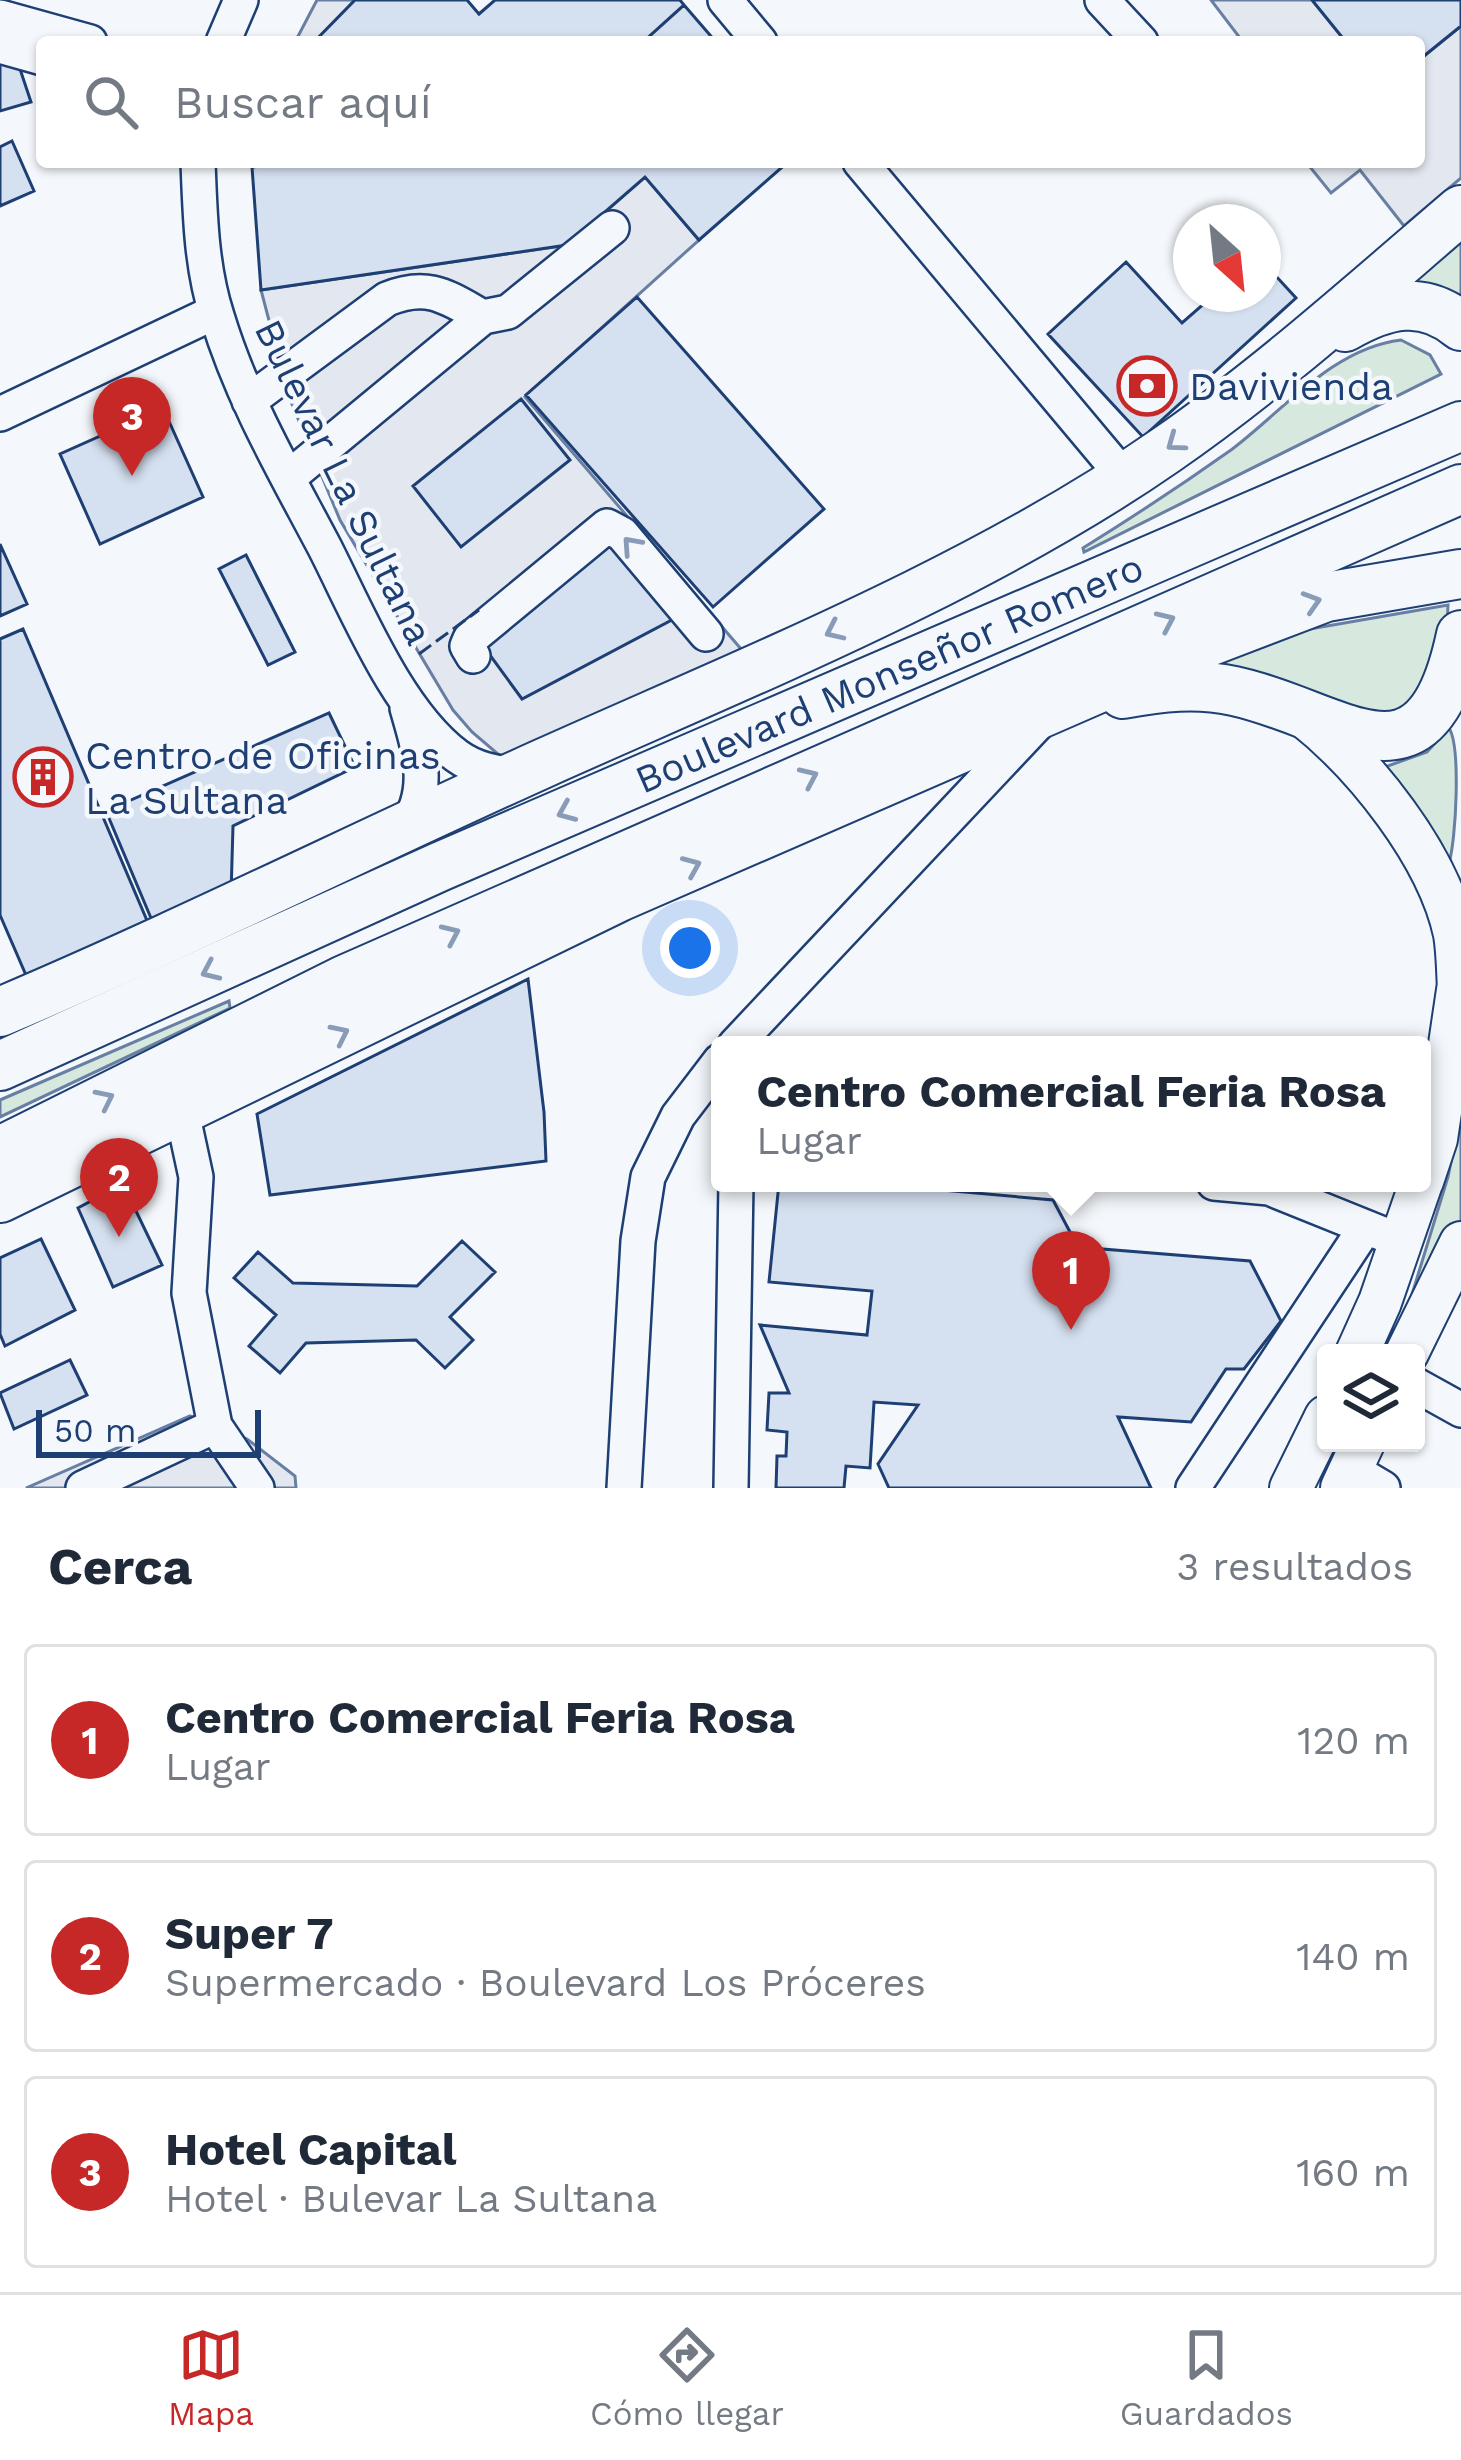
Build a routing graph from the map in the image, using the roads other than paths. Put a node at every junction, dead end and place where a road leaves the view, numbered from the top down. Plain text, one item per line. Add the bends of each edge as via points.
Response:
1 (725, 0) edge
2 (1102, 0) edge
3 (0, 17) edge
4 (68, 36) edge
5 (755, 36) edge
6 (1136, 36) edge
7 (0, 46) edge
8 (36, 56) edge
9 (198, 168) edge
10 (865, 168) edge
11 (1461, 210) edge
12 (612, 228) dead end
13 (215, 312) junction
14 (483, 317) junction
15 (1461, 326) edge
16 (1278, 364) junction
17 (248, 401) junction
18 (0, 414) edge
19 (1461, 427) edge
20 (1124, 477) junction
21 (288, 478) junction
22 (1461, 489) edge
23 (1444, 577) edge
24 (706, 634) dead end
25 (1461, 635) edge
26 (473, 656) dead end
27 (404, 695) junction
28 (1298, 710) junction
29 (1049, 711) junction
30 (518, 775) junction
31 (404, 829) junction
32 (143, 951) junction
33 (1460, 980) edge
34 (0, 1012) edge
35 (0, 1034) edge
36 (743, 1036) edge
37 (0, 1066) edge
38 (711, 1073) edge
39 (235, 1084) junction
40 (182, 1112) junction
41 (0, 1151) edge
42 (1431, 1154) edge
43 (0, 1172) edge
44 (736, 1192) edge
45 (1279, 1192) edge
46 (1415, 1192) edge
47 (0, 1198) edge
48 (1384, 1235) junction
49 (1461, 1243) edge
50 (1359, 1344) edge
51 (1410, 1344) edge
52 (1425, 1390) edge
53 (1461, 1411) edge
54 (214, 1426) junction
55 (1317, 1435) edge
56 (83, 1488) edge
57 (257, 1488) edge
58 (624, 1488) edge
59 (731, 1488) edge
60 (1193, 1488) edge
61 (1291, 1488) edge

1 - 5 street
2 - 6 street
3 - 4 street
7 - 8 street
9 - 13 street, Bulevar La Sultana
10 - 20 street
11 - 16 highway
12 - 14 street via 508,312
13 - 17 street, Bulevar La Sultana
13 - 18 street
14 - 17 street via 430,292 401,293
14 - 21 street
15 - 16 highway via 1445,312 1401,304
16 -> 20 highway
17 - 21 street, Bulevar La Sultana
19 -> 37 highway, Boulevard Monseñor Romero via 439,867
20 -> 30 highway via 847,626
21 - 27 street, Bulevar La Sultana
41 -> 22 highway, Boulevard Monseñor Romero via 344,980
29 -> 23 highway via 1326,597
24 -> 26 street via 607,526 470,639
25 - 28 highway via 1439,704 1414,728 1360,736
27 - 30 street, Bulevar La Sultana via 454,754
27 - 31 street, Bulevar La Sultana via 423,775 417,812
28 - 29 highway via 1232,690 1167,686
28 - 33 main road via 1363,770 1430,871 1456,937
29 - 36 street
39 -> 29 highway via 619,897
30 - 31 highway
31 - 32 highway
32 - 34 highway
32 - 35 highway
33 - 42 main road
38 - 58 street via 648,1177
39 - 40 highway
39 - 43 highway
40 - 47 highway
40 - 54 street via 196,1177 189,1293
44 - 59 street
45 - 48 street
46 - 48 main road
48 - 50 main road
48 - 60 street
49 - 51 main road
52 - 53 street
54 - 56 street
54 - 57 street
55 - 61 main road

